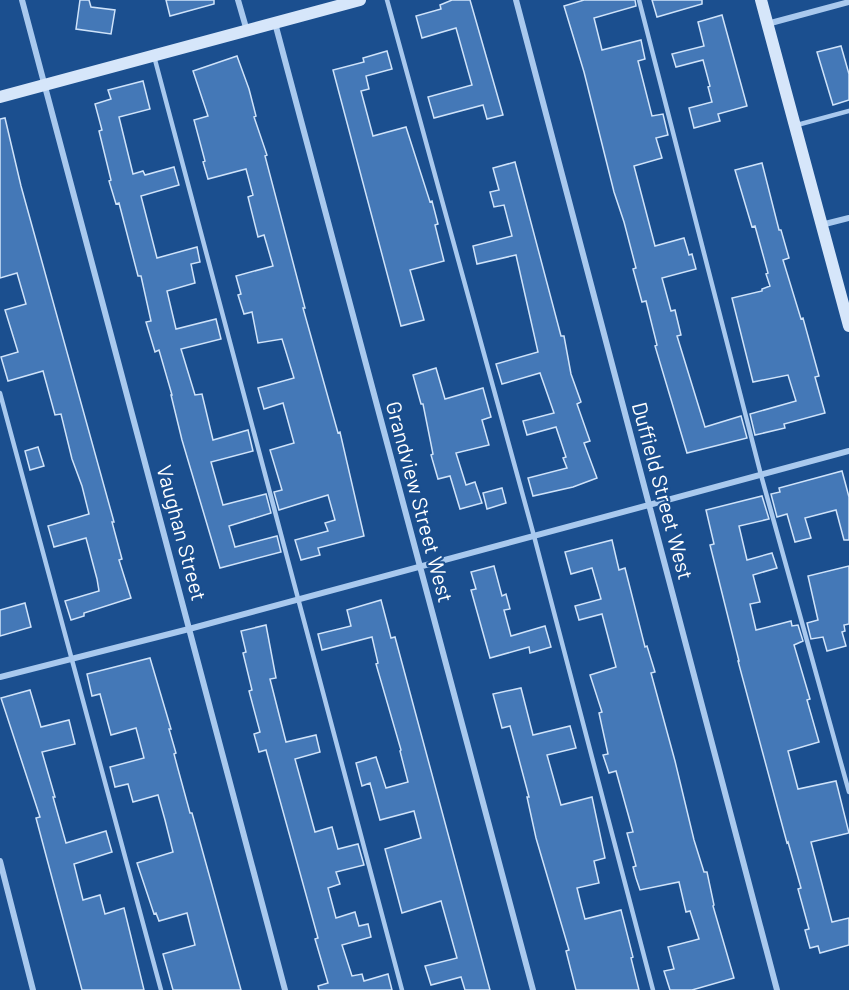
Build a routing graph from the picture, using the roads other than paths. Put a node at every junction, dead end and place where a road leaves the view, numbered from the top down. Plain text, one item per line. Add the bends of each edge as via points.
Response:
1 (22, 0) edge
2 (238, 0) edge
3 (359, 0) edge
4 (387, 0) edge
5 (516, 0) edge
6 (639, 0) edge
7 (760, 0) edge
8 (849, 2) edge
9 (274, 23) junction
10 (767, 24) junction
11 (247, 31) junction
12 (154, 56) junction
13 (44, 86) junction
14 (0, 97) edge
15 (849, 111) edge
16 (794, 126) junction
17 (849, 218) edge
18 (821, 225) junction
19 (849, 327) edge
20 (0, 393) edge
21 (849, 451) edge
22 (761, 475) junction
23 (648, 505) junction
24 (534, 536) junction
25 (419, 567) junction
26 (297, 600) junction
27 (189, 629) junction
28 (73, 659) junction
29 (0, 677) edge
30 (849, 792) edge
31 (0, 861) edge
32 (33, 990) edge
33 (161, 990) edge
34 (285, 990) edge
35 (402, 990) edge
36 (533, 990) edge
37 (653, 990) edge
38 (777, 990) edge

1 - 13 street, Vaughan Street
2 - 11 street
3 - 9 street
4 - 24 lane
5 - 23 street, Duffield Street West
6 - 22 lane
7 - 10 street
8 - 10 street
9 - 11 street
9 - 25 street, Grandview Street West
10 - 16 street
11 - 12 street
12 - 13 street
12 - 26 lane
13 - 14 street
13 - 27 street, Vaughan Street
15 - 16 lane
16 - 18 street
17 - 18 street
18 - 19 street
20 - 28 lane
21 - 22 street
22 - 23 street
22 - 30 lane
23 - 24 street
23 - 38 street, Duffield Street West
24 - 25 street
24 - 37 lane
25 - 26 street
25 - 36 street, Grandview Street West
26 - 27 street
26 - 35 lane
27 - 28 street
27 - 34 street, Vaughan Street
28 - 29 street
28 - 33 lane
31 - 32 street

